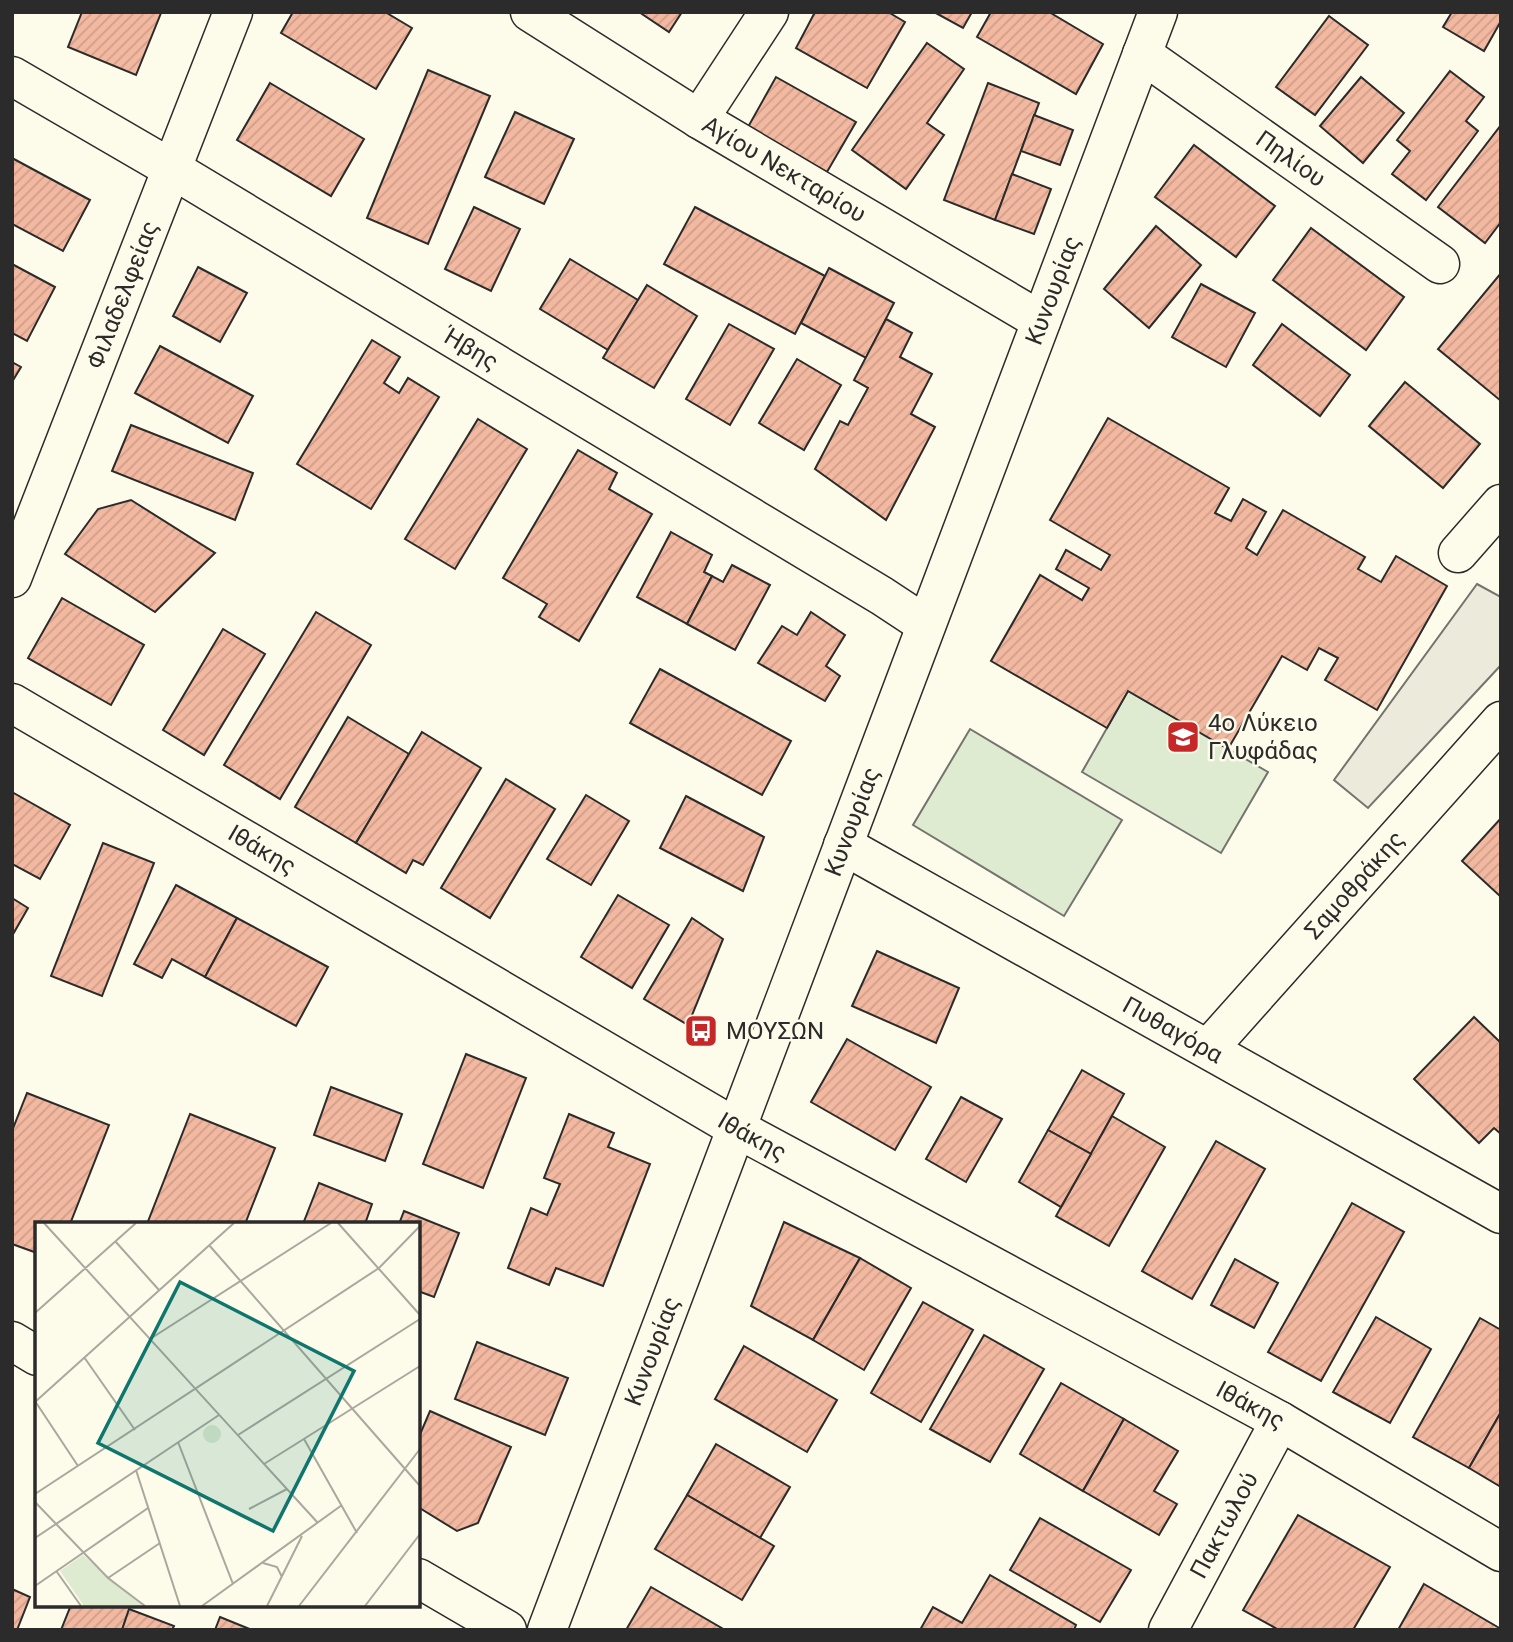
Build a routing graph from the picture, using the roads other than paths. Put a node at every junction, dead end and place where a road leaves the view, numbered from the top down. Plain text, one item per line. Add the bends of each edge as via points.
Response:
1 (233, 12) edge
2 (530, 12) edge
3 (769, 12) edge
4 (1158, 12) edge
5 (1142, 54) junction
6 (12, 76) edge
7 (699, 119) junction
8 (172, 169) junction
9 (1440, 264) dead end
10 (1041, 321) junction
11 (1501, 504) edge
12 (1458, 553) dead end
13 (12, 578) edge
14 (926, 625) junction
15 (12, 703) edge
16 (1501, 721) edge
17 (844, 845) junction
18 (1208, 1049) junction
19 (736, 1128) junction
20 (1501, 1214) edge
21 (12, 1341) edge
22 (35, 1355) edge
23 (1280, 1421) junction
24 (1501, 1552) edge
25 (420, 1579) edge
26 (507, 1630) edge
27 (547, 1630) edge
28 (1168, 1630) edge

1 - 8 street, Φιλαδελφείας
2 - 7 street, Αγίου Νεκταρίου
3 - 7 street
4 - 5 street, Κυνουρίας
5 - 9 street, Πηλίου
5 - 10 street, Κυνουρίας
6 - 8 street, Ήβης
7 - 10 street, Αγίου Νεκταρίου
8 - 13 street, Φιλαδελφείας
8 - 14 street, Ήβης
10 - 14 street, Κυνουρίας
11 - 12 street
14 - 17 street, Κυνουρίας
15 - 19 street, Ιθάκης
16 - 18 street, Σαμοθράκης
17 - 18 street, Πυθαγόρα
17 - 19 street, Κυνουρίας
18 - 20 street, Πυθαγόρα
19 - 23 street, Ιθάκης
19 - 27 street, Κυνουρίας
21 - 22 street
23 - 24 street, Ιθάκης
23 - 28 street, Πακτωλού
25 - 26 street

